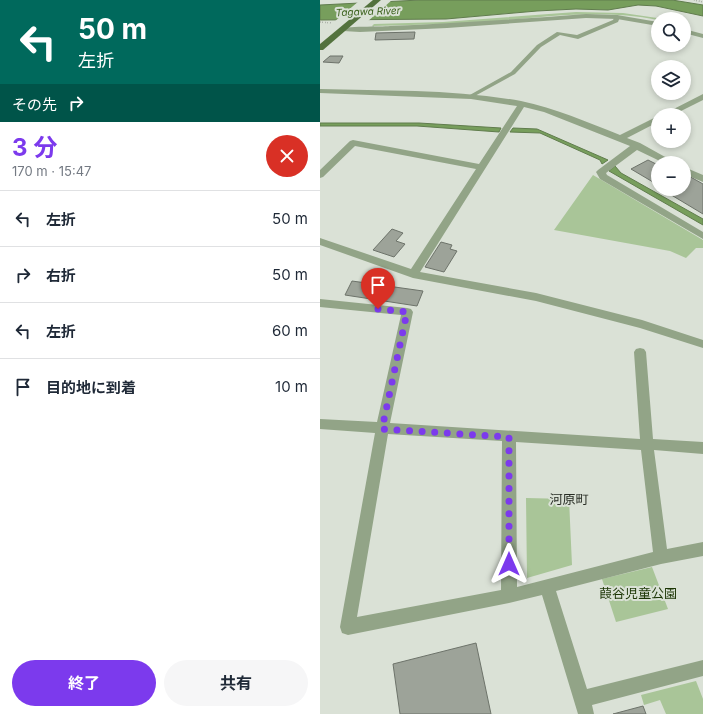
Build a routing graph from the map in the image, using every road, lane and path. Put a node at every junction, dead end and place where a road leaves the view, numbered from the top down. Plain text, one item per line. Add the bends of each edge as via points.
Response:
1 (377, 0) edge
2 (694, 0) edge
3 (703, 2) edge
4 (617, 17) junction
5 (651, 23) edge
6 (343, 29) junction
7 (691, 33) edge
8 (703, 36) edge
9 (320, 48) edge
10 (320, 91) edge
11 (471, 96) junction
12 (703, 97) edge
13 (522, 104) junction
14 (680, 108) edge
15 (651, 122) edge
16 (620, 138) junction
17 (637, 145) junction
18 (658, 156) edge
19 (482, 167) junction
20 (691, 173) edge
21 (320, 175) edge
22 (703, 179) edge
23 (703, 236) edge
24 (320, 241) edge
25 (413, 274) junction
26 (320, 303) edge
27 (703, 344) edge
28 (640, 352) dead end
29 (320, 424) edge
30 (382, 429) junction
31 (509, 437) junction
32 (647, 445) junction
33 (703, 448) edge
34 (703, 549) edge
35 (661, 557) junction
36 (547, 586) junction
37 (509, 596) junction
38 (703, 668) edge
39 (583, 707) edge

1 - 6 main road
2 - 3 path
4 - 5 street
4 - 6 street via 586,16 447,26
4 - 11 lane via 616,21 578,37 559,32 538,46 513,73
6 - 9 main road
7 - 8 street
10 - 11 street
11 - 13 street
12 - 14 street
13 - 16 street via 547,110
13 - 19 street
15 - 16 street
16 - 17 street
17 - 18 street
17 - 23 street via 601,172 603,177
19 - 21 street via 353,143
19 - 25 street
20 - 22 street
24 - 25 street
25 - 27 street via 536,297 642,324
26 - 30 street via 407,312
28 - 32 street
29 - 30 street
30 - 31 street
30 - 37 street via 348,627
31 - 32 street
31 - 37 street
32 - 33 street
32 - 35 street
34 - 35 street
35 - 36 street
36 - 37 street
36 - 39 street
38 - 39 street

